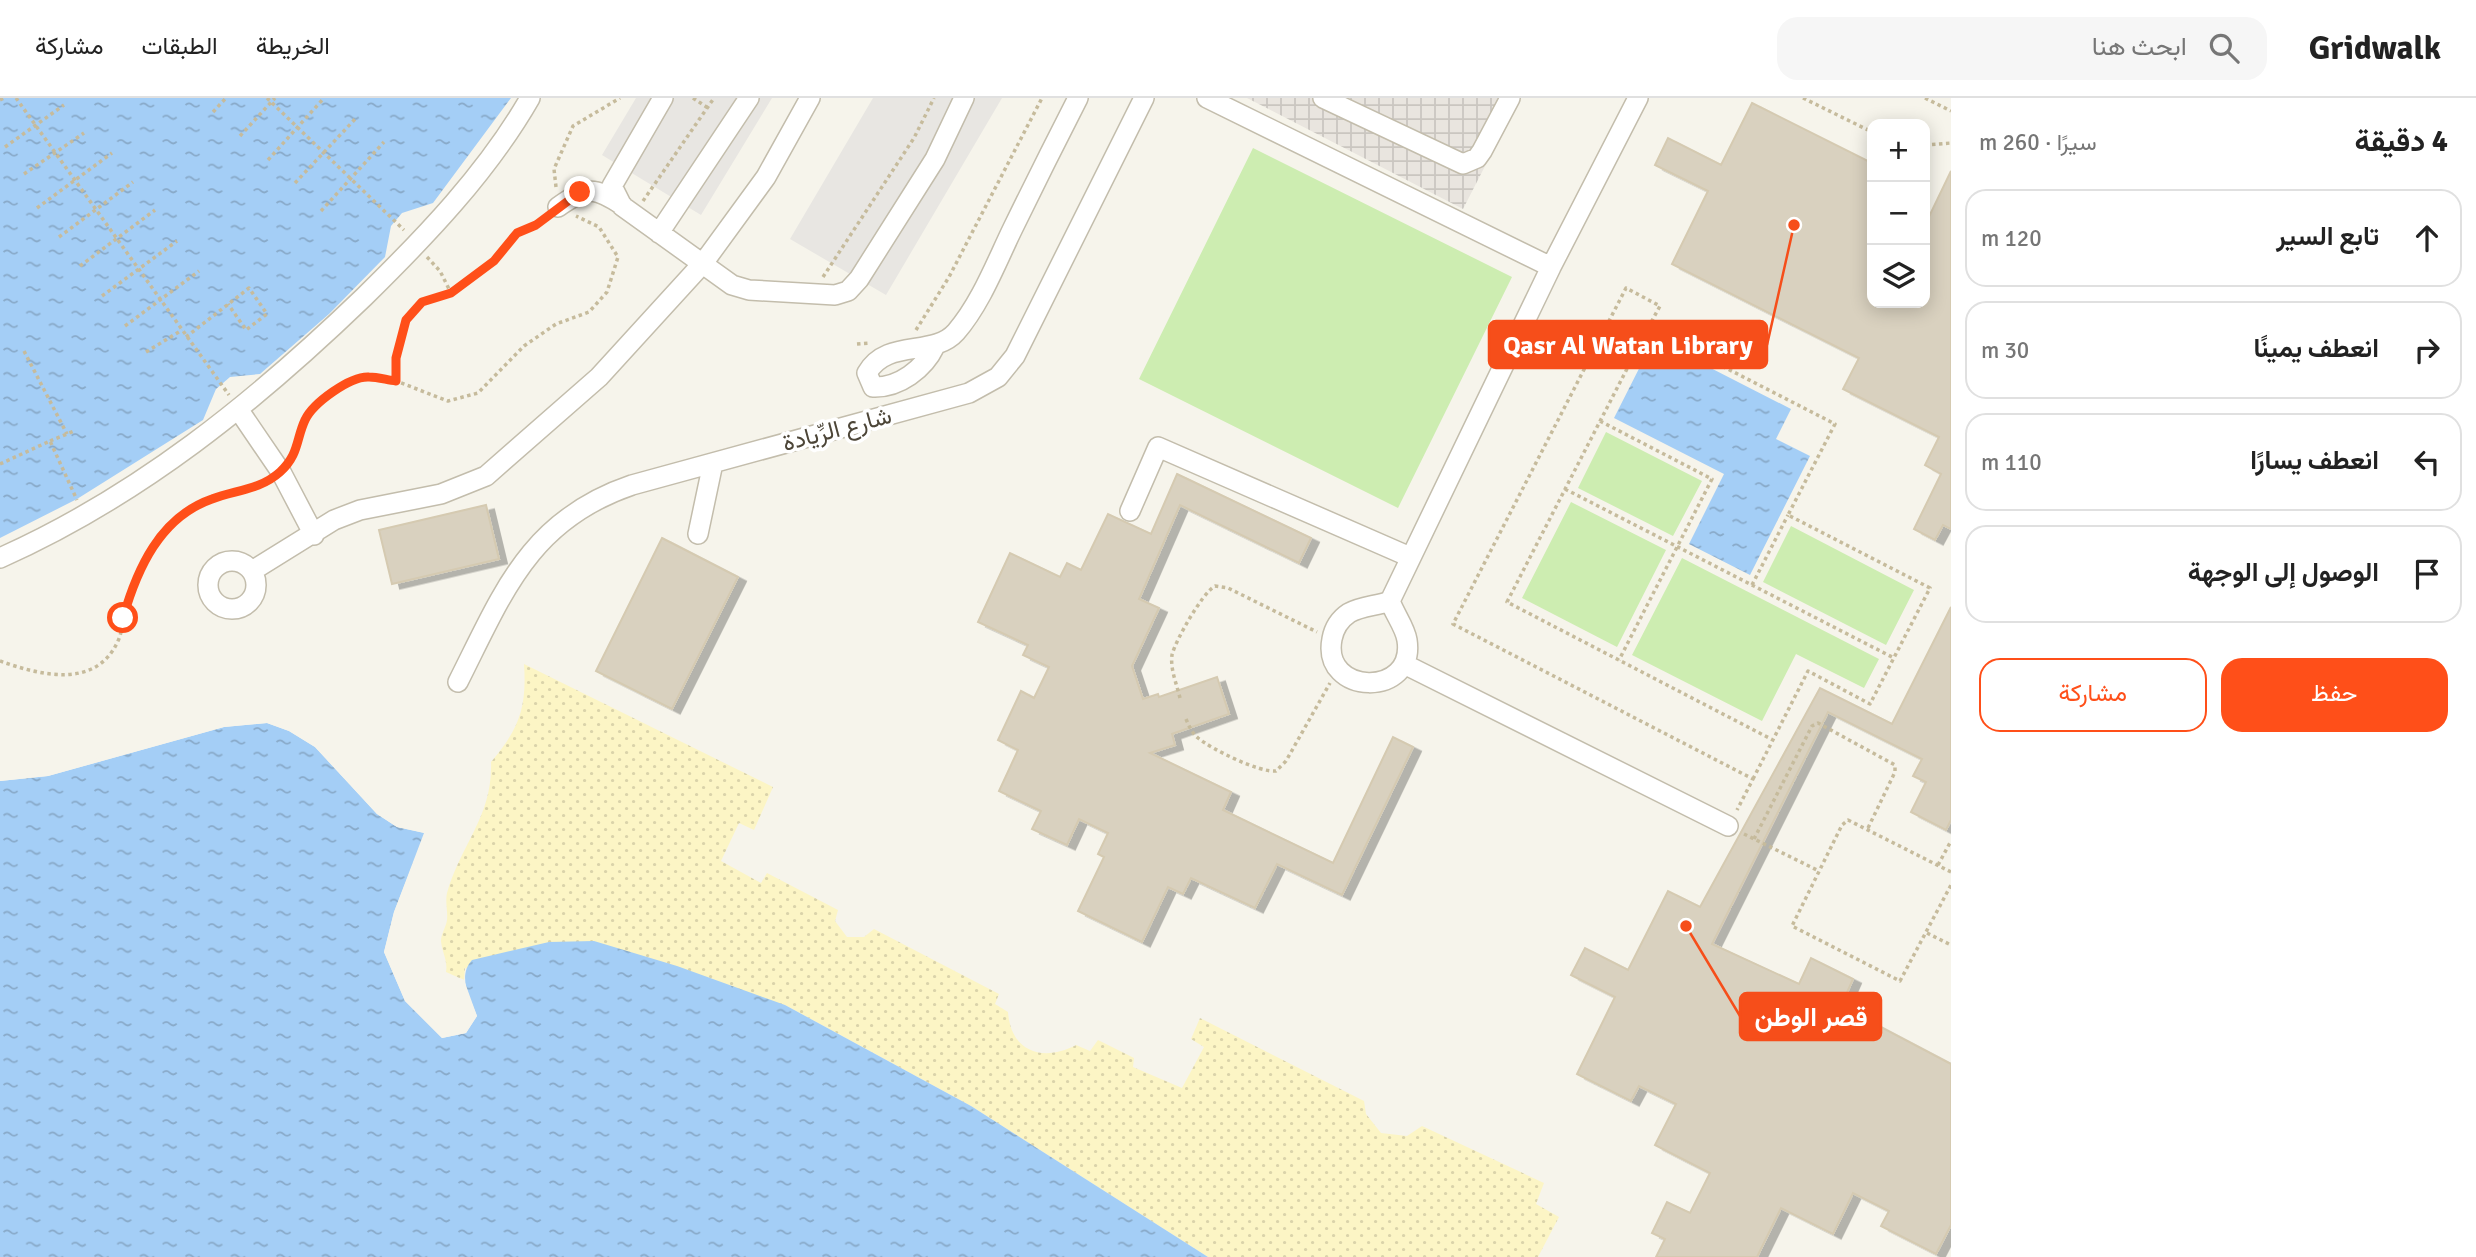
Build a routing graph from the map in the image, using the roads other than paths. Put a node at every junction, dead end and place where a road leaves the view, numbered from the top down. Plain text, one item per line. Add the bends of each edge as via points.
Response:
1 (530, 98) edge
2 (663, 98) edge
3 (749, 98) edge
4 (810, 98) edge
5 (964, 98) edge
6 (1078, 98) edge
7 (1144, 98) edge
8 (1207, 98) edge
9 (1322, 98) edge
10 (1510, 98) edge
11 (1639, 98) edge
12 (558, 207) road end
13 (628, 210) junction
14 (659, 233) junction
15 (704, 262) junction
16 (1551, 267) junction
17 (935, 346) dead end
18 (238, 409) junction
19 (713, 463) junction
20 (1130, 512) dead end
21 (698, 534) dead end
22 (314, 535) junction
23 (1410, 557) junction
24 (0, 558) edge
25 (252, 571) dead end
26 (1390, 601) junction
27 (1404, 664) junction
28 (458, 682) dead end
29 (1728, 826) road end

1 - 18 street via 460,195 410,253
2 - 13 street via 612,187
3 - 14 street
4 - 15 street via 766,177
5 - 15 street via 934,159 848,292 749,290 720,278
6 - 17 street via 984,288 953,336
7 - 19 street, شارع الرِّيادة via 1015,356 998,377 969,393
8 - 16 street
9 - 10 street via 1463,164 1477,158
11 - 16 street
12 - 13 street via 580,192 599,191
13 - 14 street
14 - 15 street
15 - 22 street via 599,377 486,475 441,494 360,510 334,520
16 - 23 street
18 - 22 street via 281,472
18 - 24 street via 116,499
19 - 21 street
19 - 28 street, شارع الرِّيادة via 614,491 579,508 549,531 512,575
20 - 23 street via 1158,447
22 - 25 street
23 - 26 street
26 - 27 street via 1407,639
26 - 27 street via 1348,613 1339,621 1332,639 1332,658 1348,678 1369,685 1389,679
27 - 29 street

